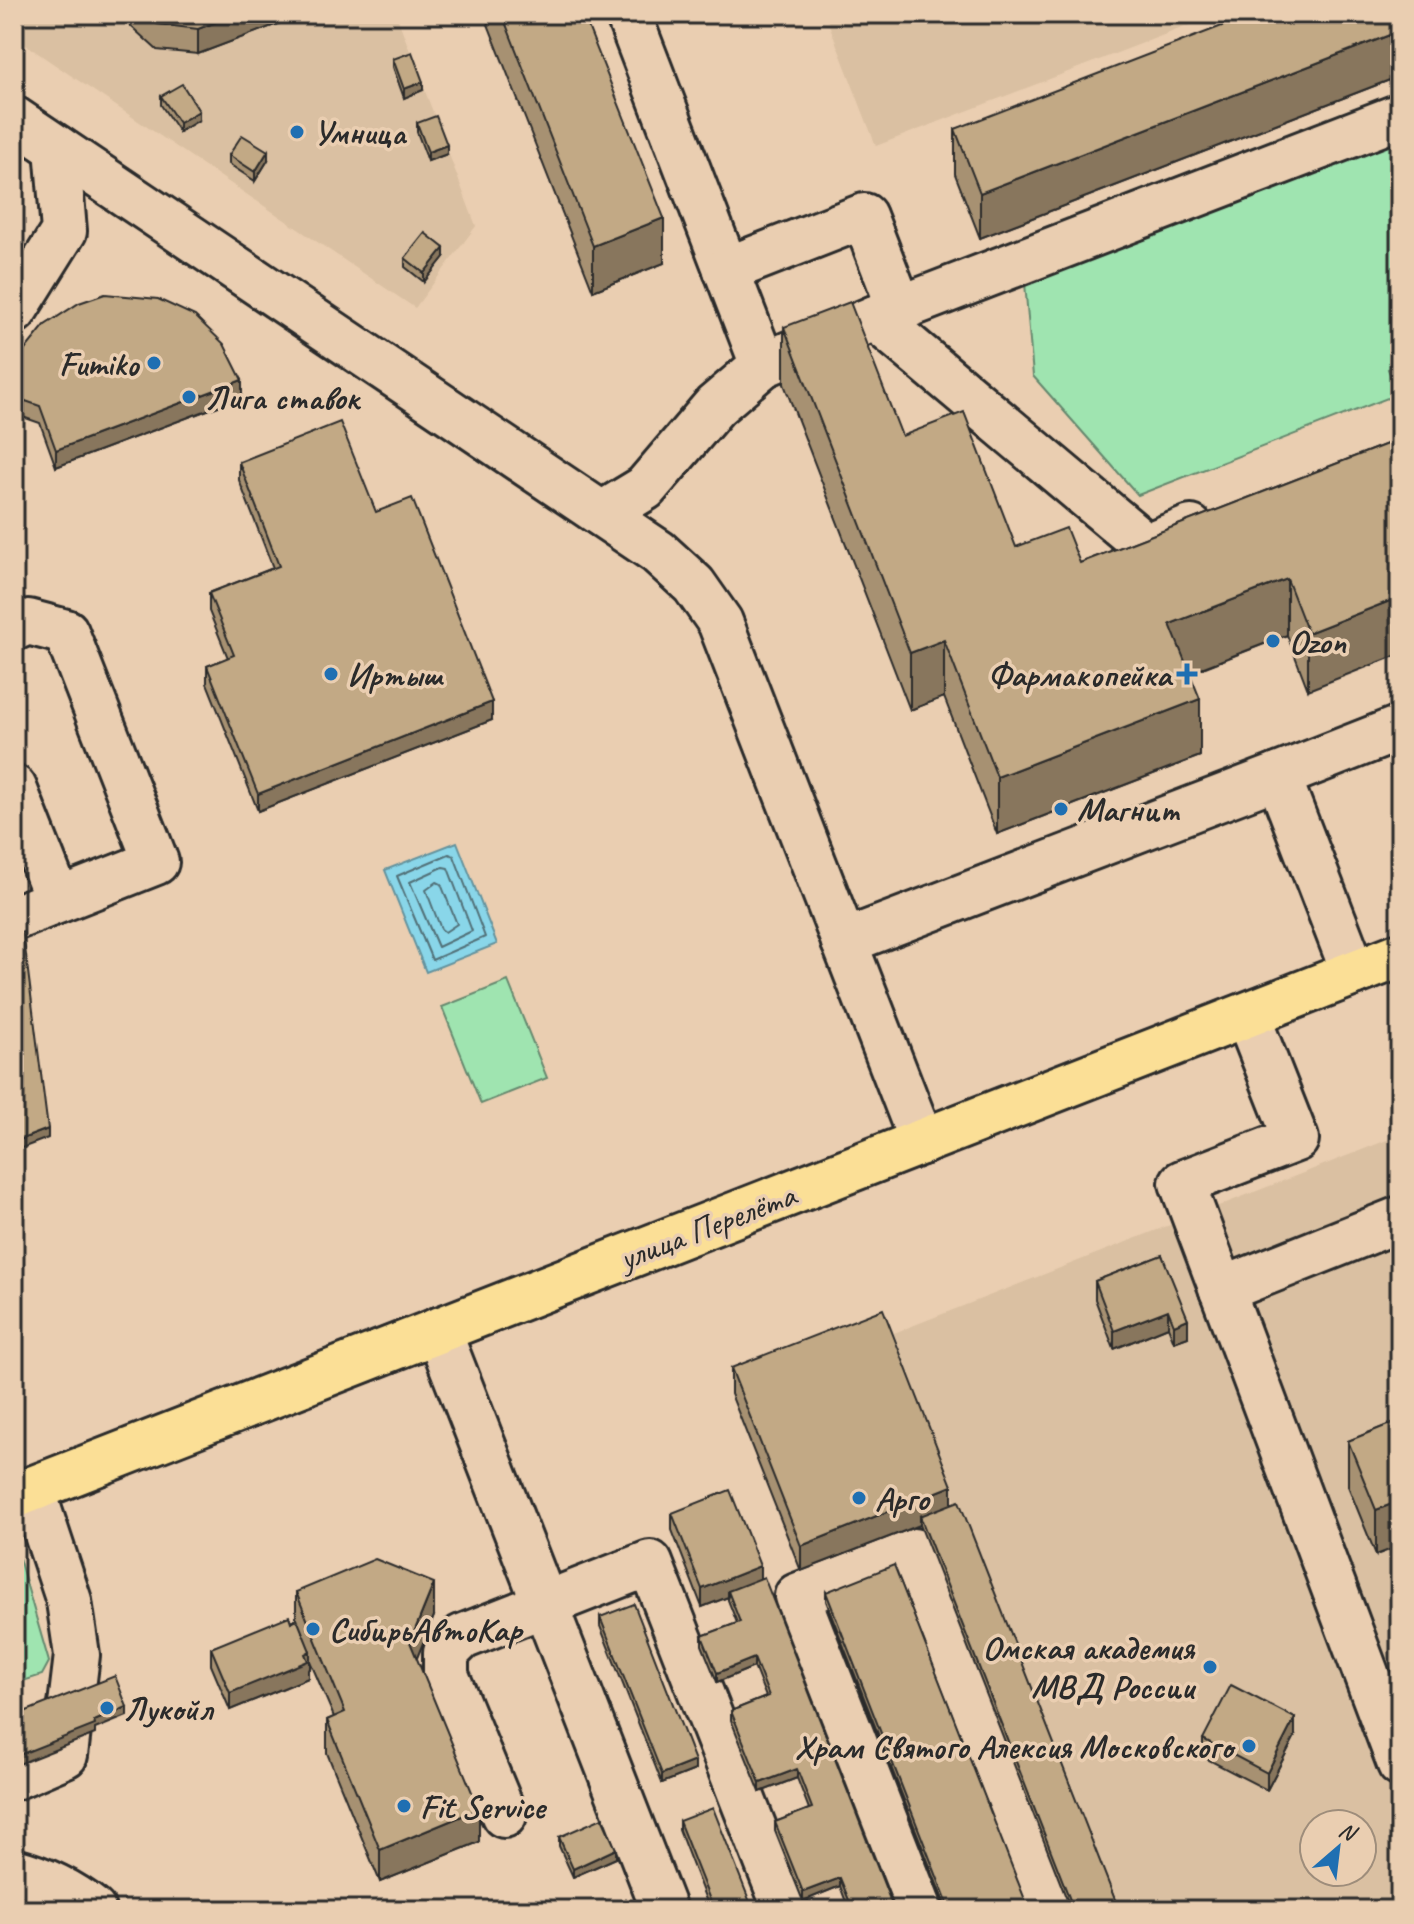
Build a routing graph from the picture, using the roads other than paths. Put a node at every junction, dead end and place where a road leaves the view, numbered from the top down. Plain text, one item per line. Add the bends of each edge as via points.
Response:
1 (628, 14) edge
2 (1400, 116) edge
3 (14, 119) edge
4 (57, 148) junction
5 (726, 270) junction
6 (14, 311) edge
7 (887, 313) junction
8 (763, 365) junction
9 (1230, 513) edge
10 (602, 514) junction
11 (14, 628) edge
12 (1400, 728) edge
13 (1278, 776) junction
14 (14, 788) edge
15 (58, 900) junction
16 (14, 918) edge
17 (844, 942) junction
18 (1400, 955) edge
19 (1354, 973) junction
20 (1247, 1015) junction
21 (922, 1142) junction
22 (1400, 1219) edge
23 (1222, 1290) junction
24 (438, 1330) junction
25 (23, 1492) edge
26 (545, 1604) junction
27 (1400, 1764) edge
28 (14, 1777) edge
29 (504, 1815) dead end
30 (14, 1871) edge
31 (93, 1910) edge
32 (664, 1910) edge
33 (786, 1910) edge
34 (920, 1910) edge
35 (1053, 1910) edge

1 - 5 street
2 - 7 street
3 - 4 street
4 - 6 street via 64,231
4 - 10 street
5 - 7 street via 864,216
5 - 8 street
7 - 8 street
7 - 9 street via 1146,546
8 - 10 street via 715,406 645,488
10 - 17 street via 658,552 694,585 720,622
11 - 15 street via 28,622 66,632 156,862
12 - 13 street
13 - 17 street
13 - 19 street
14 - 15 street
15 - 16 street
17 - 21 street
18 - 19 main road, улица Перелёта
19 - 20 main road, улица Перелёта
20 - 21 main road, улица Перелёта
20 - 23 street via 1296,1139 1182,1183
21 - 24 main road, улица Перелёта
22 - 23 street
23 - 27 street
24 - 25 main road, улица Перелёта
24 - 26 street
25 - 28 street via 69,1601 77,1655 65,1755
26 - 29 street via 462,1637 446,1653 446,1675
26 - 32 street
26 - 33 street via 650,1563
30 - 31 street via 74,1895
34 - 35 street via 797,1596 913,1551

